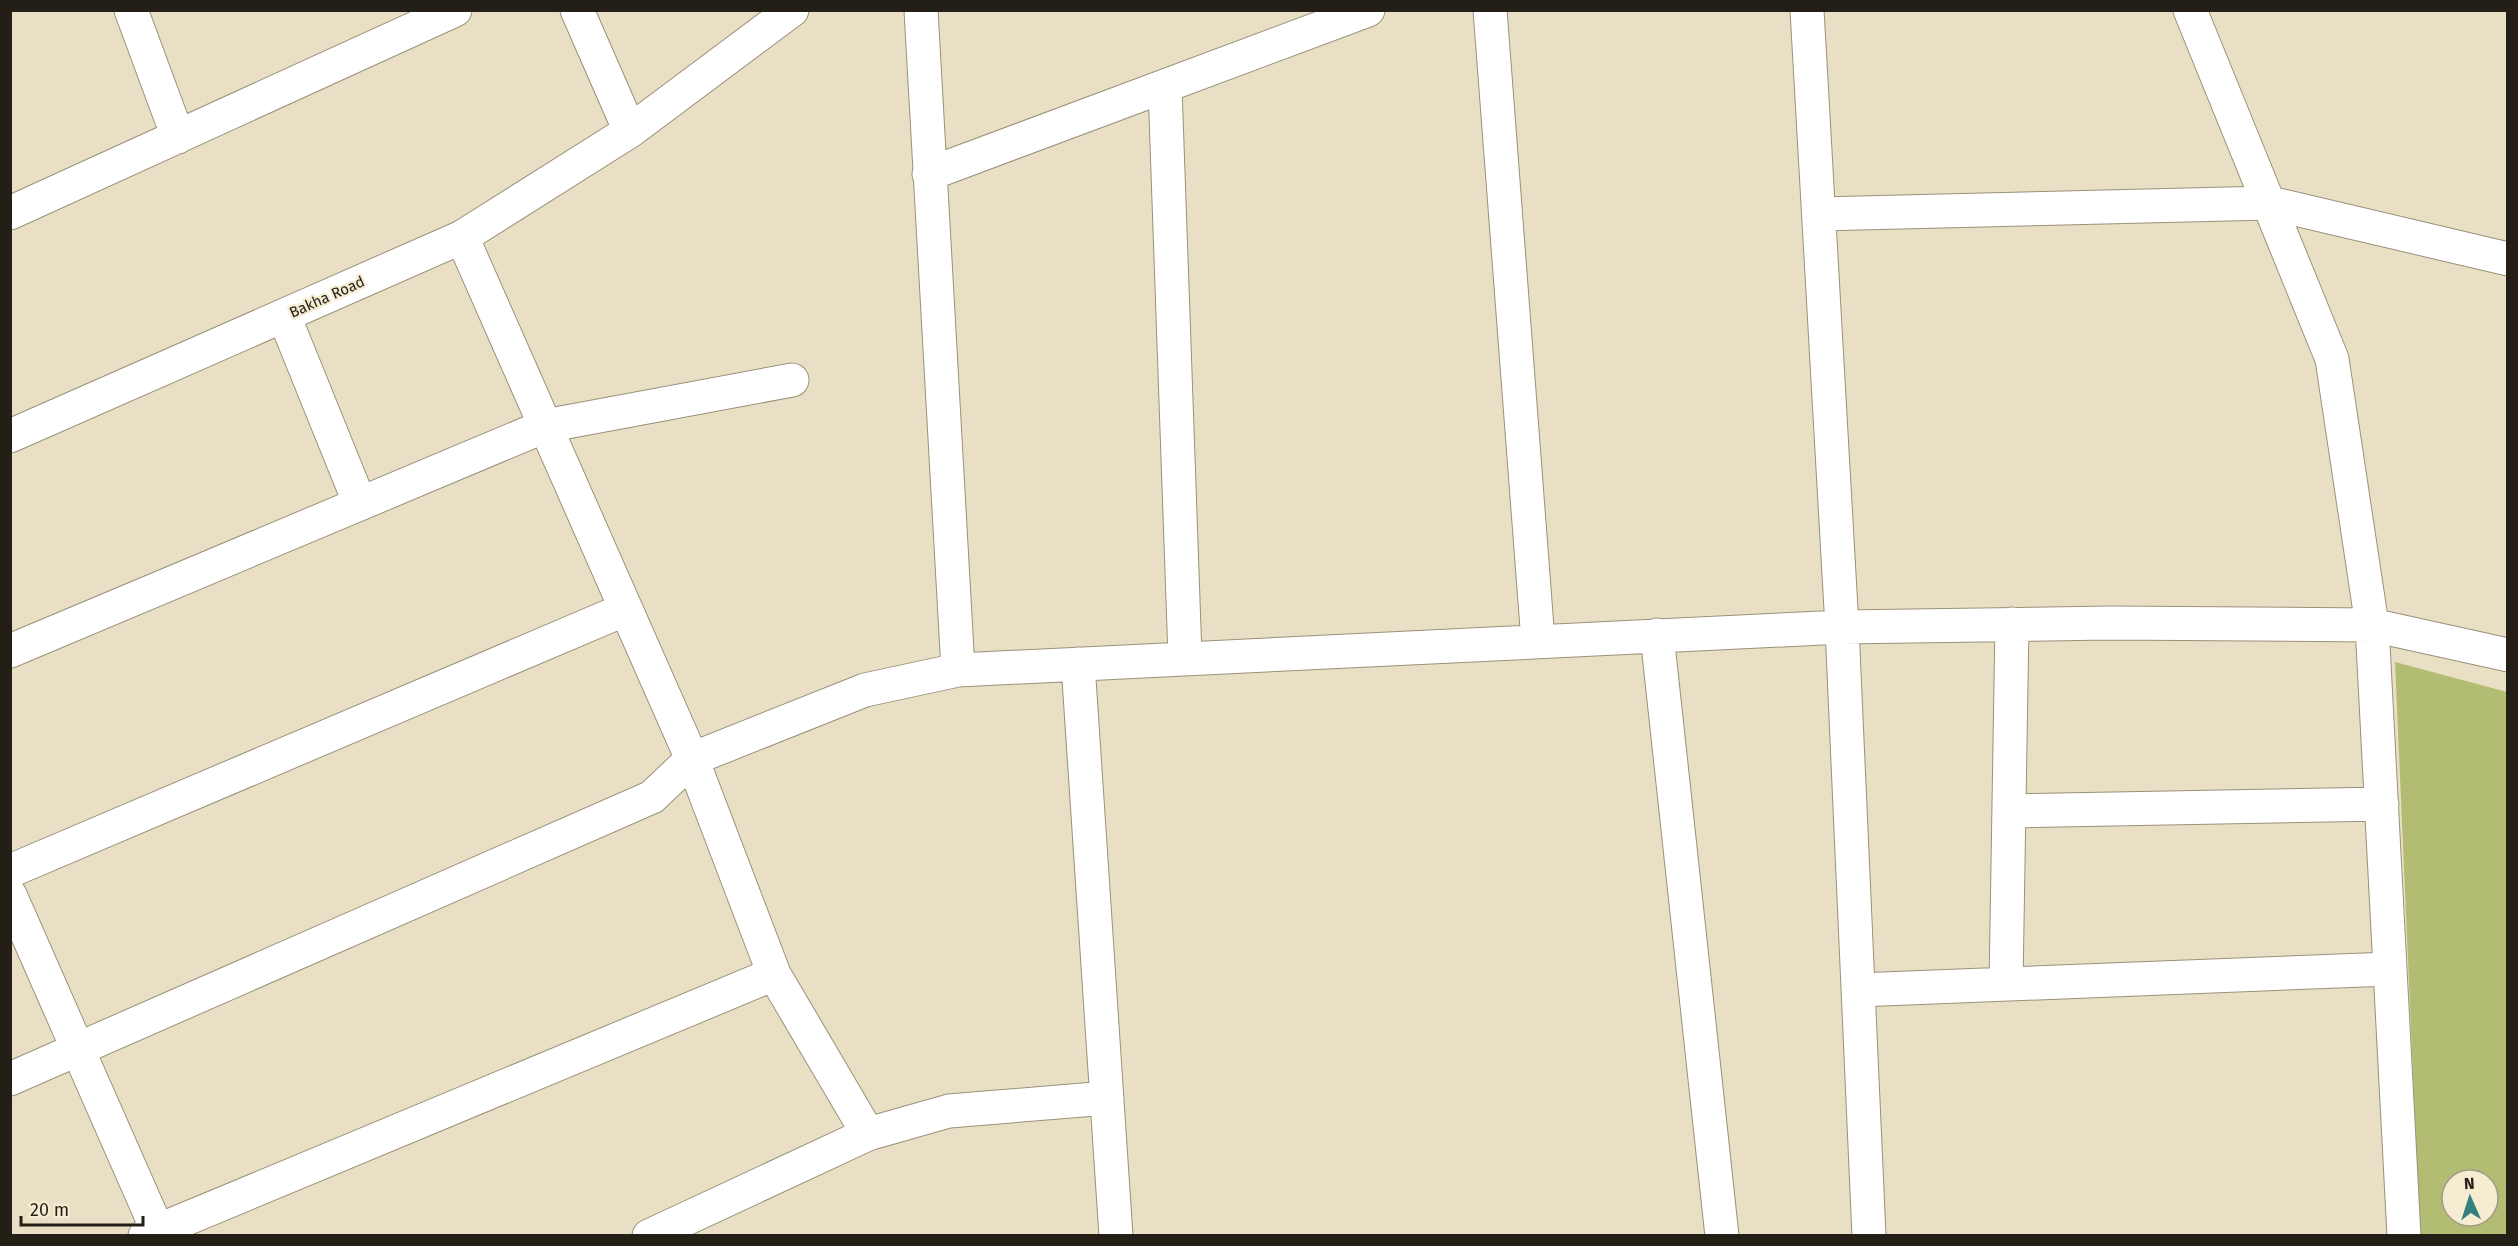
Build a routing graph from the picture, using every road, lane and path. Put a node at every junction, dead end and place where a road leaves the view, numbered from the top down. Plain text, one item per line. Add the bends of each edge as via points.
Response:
1 (130, 10) edge
2 (455, 10) edge
3 (578, 10) edge
4 (792, 10) edge
5 (921, 10) edge
6 (1368, 10) edge
7 (1491, 10) edge
8 (1807, 10) edge
9 (2190, 10) edge
10 (1165, 87) junction
11 (630, 131) junction
12 (178, 136) junction
13 (929, 174) junction
14 (2270, 204) junction
15 (10, 213) edge
16 (1819, 214) junction
17 (462, 237) junction
18 (2508, 259) edge
19 (284, 316) junction
20 (792, 380) dead end
21 (545, 426) junction
22 (10, 436) edge
23 (360, 504) junction
24 (626, 609) junction
25 (2012, 624) junction
26 (2372, 625) junction
27 (1842, 627) junction
28 (1657, 635) junction
29 (1538, 641) junction
30 (10, 651) edge
31 (2508, 655) edge
32 (1185, 657) junction
33 (1078, 664) junction
34 (958, 670) junction
35 (692, 759) junction
36 (2382, 804) junction
37 (2009, 811) junction
38 (10, 871) edge
39 (10, 895) edge
40 (2390, 969) junction
41 (774, 974) junction
42 (2006, 984) junction
43 (1858, 990) junction
44 (78, 1048) junction
45 (10, 1079) edge
46 (1107, 1098) junction
47 (868, 1134) junction
48 (154, 1234) edge
49 (649, 1236) edge
50 (1116, 1236) edge
51 (1722, 1236) edge
52 (1869, 1236) edge
53 (2404, 1236) edge

1 - 12 street
2 - 12 street
3 - 11 street
4 - 11 street, Bakha Road
5 - 13 street
6 - 10 street
7 - 29 street
8 - 16 street
9 - 14 street
10 - 13 street
10 - 32 street
11 - 17 street, Bakha Road
12 - 15 street
13 - 34 street
14 - 16 street
14 - 18 street
14 - 26 street via 2332,359
16 - 27 street
17 - 19 street, Bakha Road
17 - 21 street
19 - 22 street, Bakha Road
19 - 23 street
20 - 21 street
21 - 23 street
21 - 24 street
23 - 30 street
24 - 35 street
24 - 38 street
25 - 26 street
25 - 27 street
25 - 37 street
26 - 31 street
26 - 36 street
27 - 28 street
27 - 43 street
28 - 29 street
28 - 51 street
29 - 32 street
32 - 33 street
33 - 34 street
33 - 46 street
34 - 35 street via 865,690
35 - 41 street
35 - 44 street via 651,797
36 - 37 street
36 - 40 street
37 - 42 street
39 - 44 street
40 - 42 street
40 - 53 street
41 - 47 street
41 - 48 street
42 - 43 street
43 - 52 street
44 - 45 street
44 - 48 street
46 - 47 street via 949,1111
46 - 50 street
47 - 49 street

